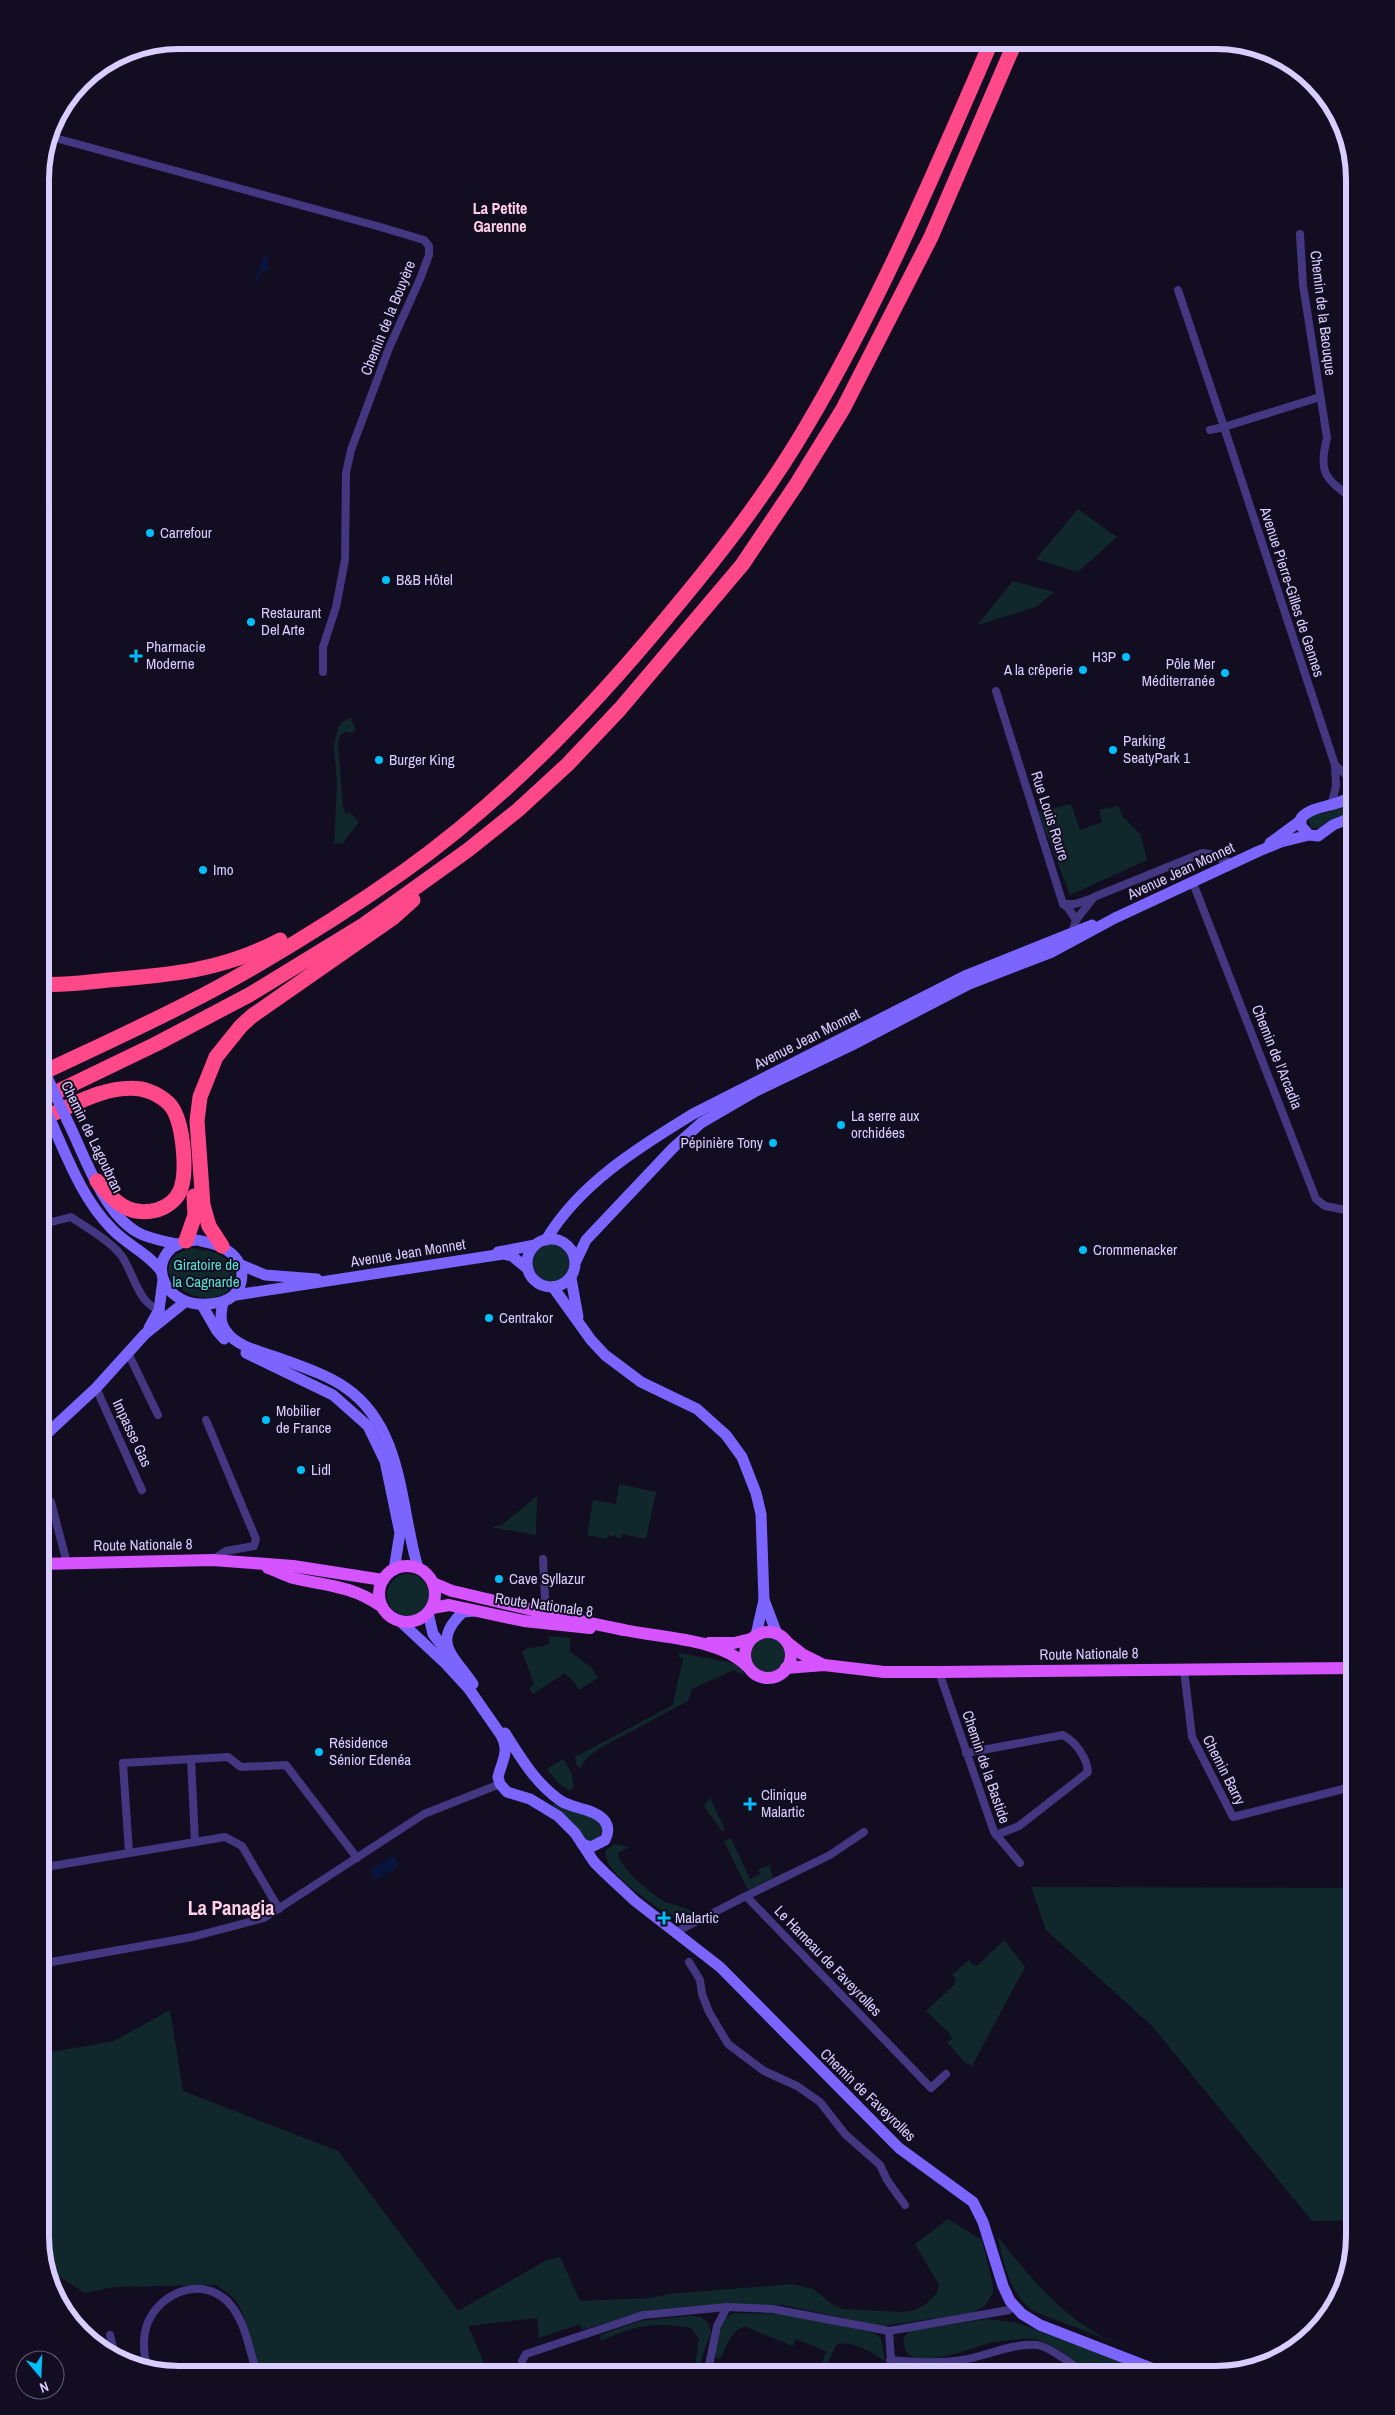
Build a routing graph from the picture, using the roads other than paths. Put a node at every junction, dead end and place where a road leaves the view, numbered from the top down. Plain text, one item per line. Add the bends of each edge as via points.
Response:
1 (988, 49) edge
2 (1012, 49) edge
3 (56, 138) edge
4 (1300, 234) dead end
5 (1178, 290) dead end
6 (1320, 397) junction
7 (1224, 427) junction
8 (1210, 430) dead end
9 (1346, 495) edge
10 (323, 672) dead end
11 (996, 691) dead end
12 (1335, 765) junction
13 (1346, 775) edge
14 (1346, 800) edge
15 (1331, 806) junction
16 (1346, 820) edge
17 (1300, 821) junction
18 (1308, 835) junction
19 (468, 850) junction
20 (1259, 851) junction
21 (1233, 864) junction
22 (406, 870) junction
23 (1193, 883) junction
24 (1094, 898) junction
25 (1063, 904) junction
26 (1115, 918) junction
27 (1074, 926) junction
28 (1067, 945) junction
29 (49, 983) edge
30 (49, 1070) edge
31 (49, 1081) edge
32 (49, 1096) edge
33 (173, 1109) junction
34 (49, 1122) edge
35 (49, 1127) edge
36 (97, 1181) junction
37 (1346, 1210) edge
38 (49, 1223) edge
39 (182, 1242) junction
40 (540, 1242) junction
41 (222, 1246) junction
42 (486, 1256) junction
43 (576, 1261) junction
44 (239, 1264) junction
45 (528, 1269) junction
46 (162, 1275) junction
47 (571, 1278) junction
48 (334, 1279) junction
49 (553, 1287) junction
50 (143, 1295) junction
51 (161, 1295) junction
52 (236, 1295) junction
53 (223, 1302) junction
54 (202, 1305) junction
55 (180, 1306) junction
56 (159, 1310) junction
57 (579, 1322) junction
58 (145, 1334) junction
59 (128, 1353) junction
60 (96, 1388) junction
61 (158, 1415) dead end
62 (206, 1420) dead end
63 (49, 1432) edge
64 (142, 1490) dead end
65 (51, 1502) dead end
66 (543, 1559) dead end
67 (212, 1560) junction
68 (246, 1561) junction
69 (67, 1563) junction
70 (49, 1564) edge
71 (418, 1568) junction
72 (394, 1570) junction
73 (383, 1580) junction
74 (433, 1583) junction
75 (764, 1600) junction
76 (381, 1606) junction
77 (430, 1611) junction
78 (477, 1611) junction
79 (546, 1618) junction
80 (401, 1622) junction
81 (777, 1634) junction
82 (753, 1637) junction
83 (699, 1643) junction
84 (788, 1643) junction
85 (824, 1665) junction
86 (747, 1666) junction
87 (786, 1668) junction
88 (1346, 1668) edge
89 (1184, 1670) junction
90 (939, 1672) junction
91 (466, 1674) junction
92 (966, 1753) junction
93 (191, 1759) junction
94 (525, 1764) junction
95 (502, 1765) junction
96 (500, 1784) junction
97 (1346, 1788) edge
98 (864, 1832) dead end
99 (996, 1835) junction
100 (195, 1842) junction
101 (582, 1844) junction
102 (599, 1844) junction
103 (129, 1853) junction
104 (357, 1858) junction
105 (1020, 1863) dead end
106 (49, 1866) edge
107 (605, 1873) junction
108 (746, 1896) junction
109 (279, 1909) junction
110 (676, 1932) junction
111 (49, 1962) edge
112 (689, 1962) dead end
113 (946, 2074) dead end
114 (905, 2205) dead end
115 (1014, 2306) junction
116 (728, 2307) junction
117 (889, 2331) junction
118 (110, 2335) dead end
119 (112, 2348) edge
120 (890, 2360) junction
121 (146, 2362) edge
122 (255, 2366) edge
123 (523, 2366) edge
124 (709, 2366) edge
125 (891, 2366) edge
126 (1075, 2366) edge
127 (1147, 2366) edge

1 - 22 highway via 914,219 829,386 781,467 728,544 600,697 516,780
2 - 19 highway via 931,237 843,409 742,565 620,709 568,764
3 - 10 street, Chemin de la Bouyère via 377,226 424,240 429,246 429,255 389,348 351,450 346,473 346,560 323,647
4 - 6 street, Chemin de la Baouque via 1303,286
5 - 7 street, Avenue Pierre-Gilles de Gennes
6 - 7 street
6 - 9 street, Chemin de la Baouque via 1327,438 1323,456 1326,475 1335,488
7 - 8 street
7 - 12 street, Avenue Pierre-Gilles de Gennes
11 - 25 street, Rue Louis Roure
12 - 13 street, Avenue Pierre-Gilles de Gennes
12 - 15 street, Avenue Pierre-Gilles de Gennes via 1336,786
14 - 15 main road, Avenue Jean Monnet
15 - 17 main road, Avenue Jean Monnet via 1309,810
16 - 18 main road, Avenue Jean Monnet via 1318,836
17 - 18 main road via 1302,830
17 - 20 main road, Avenue Jean Monnet
18 - 20 main road, Avenue Jean Monnet
19 - 32 highway via 362,926 249,995
19 - 41 highway via 394,917 252,1016 216,1057 200,1097 197,1121 203,1205 209,1226
20 - 21 main road, Avenue Jean Monnet
21 - 23 main road, Avenue Jean Monnet
21 - 24 street via 1202,853
22 - 29 highway via 349,897 272,944 218,966 167,976
22 - 30 highway via 351,908 223,985
23 - 26 main road, Avenue Jean Monnet
23 - 37 street, Chemin de l'Arcadia via 1316,1199 1325,1206
24 - 25 street
24 - 27 street
25 - 27 street, Rue Louis Roure via 1073,913
26 - 27 main road, Avenue Jean Monnet
26 - 28 main road, Avenue Jean Monnet
27 - 28 street
27 - 40 main road, Avenue Jean Monnet via 967,975 693,1114 602,1177
28 - 43 main road, Avenue Jean Monnet via 969,984 756,1091 701,1123 586,1240
31 - 36 main road, Chemin de Lagoubran, bridge
33 - 34 highway via 153,1093 124,1089 87,1098
33 - 36 highway via 181,1134 184,1170 180,1191 171,1203 154,1210 134,1212 111,1198
33 - 39 highway via 185,1128 191,1155 195,1215
35 - 46 main road, Chemin de Lagoubran via 95,1209 114,1231 149,1257
36 - 39 main road, Chemin de Lagoubran via 115,1215 126,1225 148,1237
38 - 50 street via 71,1217 120,1254
39 - 41 main road via 197,1240
39 - 46 main road via 167,1252
40 - 42 main road, Avenue Jean Monnet
40 - 43 main road via 556,1239 566,1244
40 - 45 main road via 528,1256
41 - 44 main road via 234,1255
42 - 45 main road, Avenue Jean Monnet via 512,1256
42 - 48 main road, Avenue Jean Monnet
43 - 47 main road
44 - 48 main road, Avenue Jean Monnet via 265,1275
44 - 52 main road via 242,1277
45 - 49 main road via 539,1284
46 - 51 main road
46 - 55 main road
47 - 49 main road
47 - 57 main road
48 - 52 main road, Avenue Jean Monnet
49 - 57 main road
50 - 51 street via 152,1298
50 - 56 street via 151,1306
51 - 56 main road
52 - 53 main road
53 - 54 main road
53 - 71 main road via 222,1323 230,1337 336,1382 355,1395 373,1417 392,1451
54 - 55 main road
54 - 72 main road via 217,1330 232,1345 333,1395 368,1426 385,1462 400,1533
55 - 56 street
55 - 58 main road
56 - 58 main road
57 - 75 main road via 605,1355 641,1382 697,1410 726,1435 742,1457 761,1514
58 - 59 main road
59 - 60 main road
59 - 61 street
60 - 63 main road
60 - 64 street, Impasse Gas
62 - 67 street via 256,1539 254,1546 226,1551
65 - 69 street
66 - 79 street
67 - 68 main road, Route Nationale 8
67 - 69 main road, Route Nationale 8
68 - 73 main road, Route Nationale 8
68 - 76 main road, Route Nationale 8 via 292,1577 338,1586
69 - 70 main road, Route Nationale 8
71 - 72 main road
71 - 74 main road
72 - 73 main road
73 - 76 main road via 379,1592
74 - 77 main road via 435,1596
74 - 79 main road, Route Nationale 8
75 - 81 main road
75 - 82 main road
76 - 80 main road
77 - 78 main road, Route Nationale 8 via 449,1605
77 - 80 main road via 416,1621
77 - 91 main road via 433,1634
78 - 79 main road, Route Nationale 8
78 - 91 main road via 463,1612 451,1623 446,1634 447,1646
79 - 83 main road, Route Nationale 8
80 - 95 main road via 469,1688 504,1741 506,1756
81 - 82 main road via 763,1632
81 - 84 main road
82 - 83 main road, Route Nationale 8 via 734,1643
82 - 86 main road via 745,1652
83 - 86 main road, Route Nationale 8 via 733,1655
84 - 85 main road, Route Nationale 8
84 - 87 main road via 791,1656
85 - 87 main road, Route Nationale 8
85 - 90 main road, Route Nationale 8 via 884,1672
86 - 87 main road via 758,1676 766,1678 776,1676
88 - 89 main road, Route Nationale 8
89 - 90 main road, Route Nationale 8
89 - 97 street, Chemin Barry via 1192,1737 1233,1817
90 - 92 street, Chemin de la Bastide
91 - 94 main road
92 - 99 street, Chemin de la Bastide
92 - 99 street via 1063,1735 1072,1740 1087,1763 1088,1772 1019,1826
93 - 100 street
93 - 103 street via 124,1763
93 - 104 street via 228,1757 242,1767 286,1765
94 - 95 main road via 512,1760
94 - 102 main road via 540,1783 563,1802 605,1820 608,1835
95 - 96 main road via 498,1777
96 - 101 main road, Chemin de Faveyrolles via 507,1792 547,1808 566,1823
96 - 104 street via 424,1814
98 - 108 street via 830,1855
99 - 105 street, Chemin de la Bastide
100 - 103 street
100 - 109 street via 225,1837 242,1846
101 - 102 main road via 591,1847
101 - 107 main road, Chemin de Faveyrolles
102 - 107 main road via 599,1857
103 - 106 street
104 - 109 street
107 - 110 main road, Chemin de Faveyrolles via 635,1902
108 - 110 street
108 - 113 street, Le Hameau de Faveyrolles via 931,2088
109 - 111 street via 264,1918 192,1937
110 - 115 main road, Chemin de Faveyrolles via 720,1967 899,2148 972,2202 984,2222 1002,2286
112 - 114 street via 700,1980 708,2012 728,2044 764,2071 797,2086 820,2102 845,2134 880,2165
115 - 117 street via 1009,2310
115 - 127 main road, Chemin de Faveyrolles via 1040,2325
116 - 117 street via 773,2309
116 - 123 street via 643,2315 526,2354
116 - 124 street via 718,2326
117 - 120 street
118 - 119 street
120 - 125 street
120 - 126 street via 953,2361 1039,2345
121 - 122 street via 143,2344 149,2319 175,2294 206,2288 226,2300 241,2320

